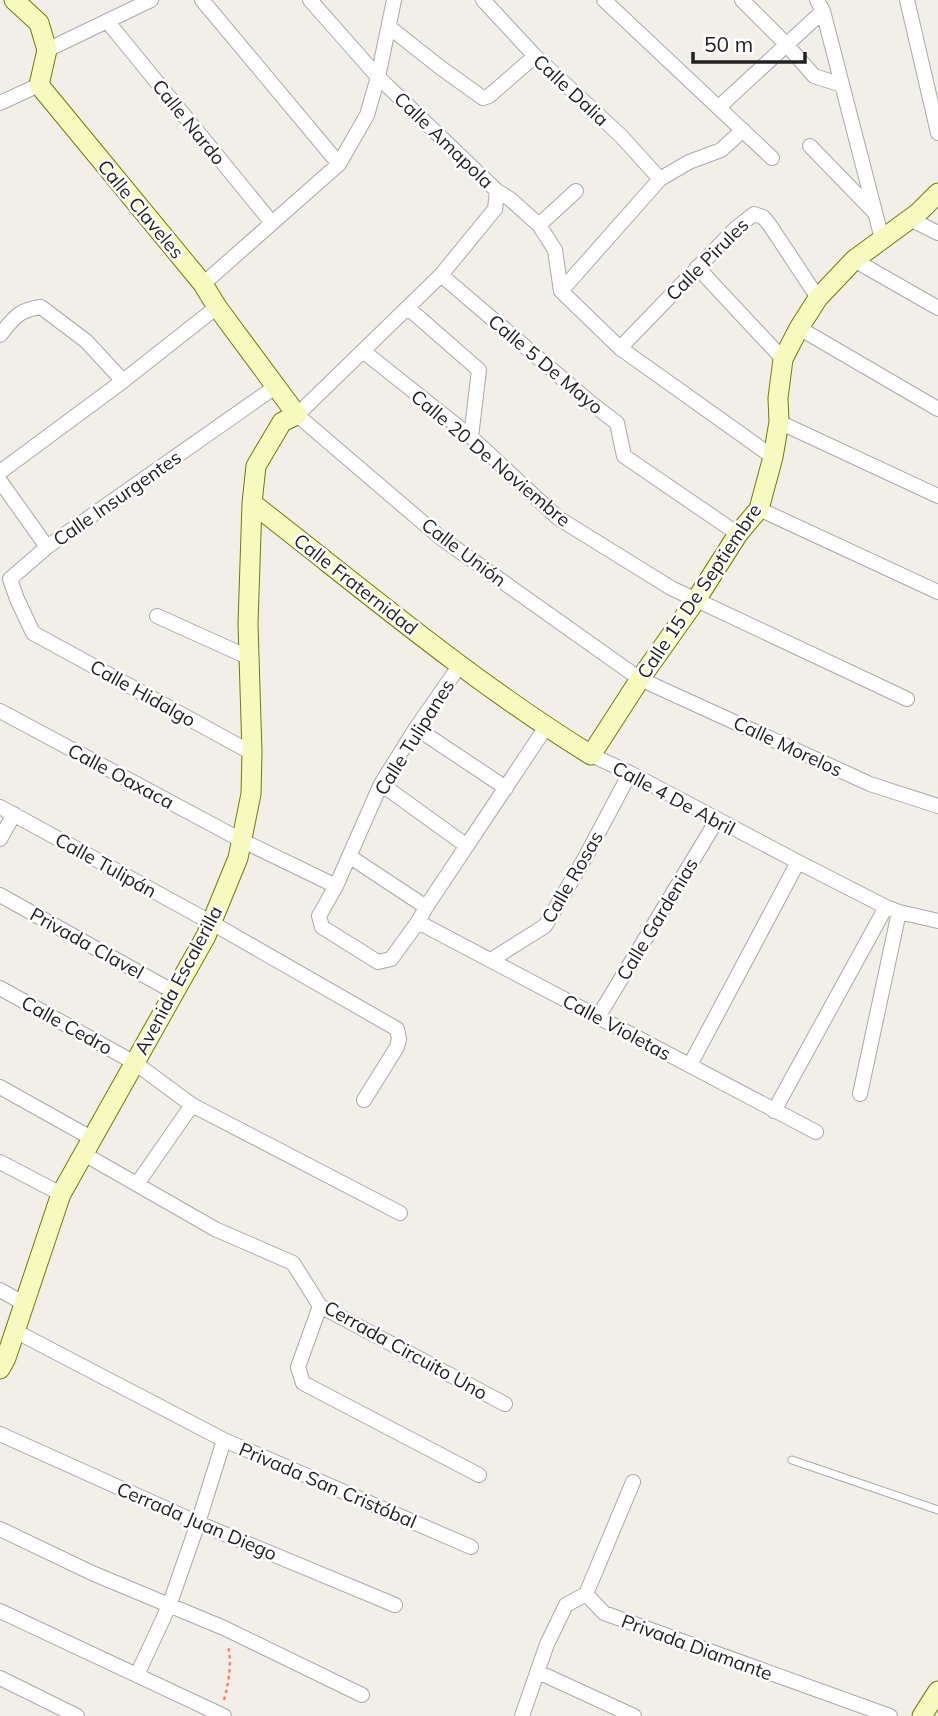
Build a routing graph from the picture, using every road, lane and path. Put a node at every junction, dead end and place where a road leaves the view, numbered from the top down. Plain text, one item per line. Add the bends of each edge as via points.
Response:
1 (14, 0) edge
2 (151, 0) edge
3 (202, 0) edge
4 (310, 0) edge
5 (394, 0) edge
6 (483, 0) edge
7 (604, 0) edge
8 (742, 0) edge
9 (907, 0) edge
10 (821, 4) edge
11 (107, 21) junction
12 (388, 27) junction
13 (786, 44) junction
14 (47, 50) junction
15 (535, 56) junction
16 (378, 77) junction
17 (39, 85) junction
18 (842, 85) junction
19 (0, 102) edge
20 (719, 107) junction
21 (743, 130) junction
22 (938, 133) edge
23 (810, 146) dead end
24 (772, 158) dead end
25 (339, 164) junction
26 (660, 179) junction
27 (497, 191) junction
28 (576, 191) dead end
29 (938, 193) edge
30 (876, 214) junction
31 (910, 219) junction
32 (272, 223) junction
33 (539, 225) junction
34 (938, 233) edge
35 (883, 239) junction
36 (854, 260) junction
37 (697, 267) junction
38 (441, 275) junction
39 (203, 284) junction
40 (561, 290) junction
41 (818, 298) junction
42 (217, 307) junction
43 (408, 308) junction
44 (938, 308) edge
45 (799, 328) junction
46 (0, 335) edge
47 (620, 348) junction
48 (363, 351) junction
49 (783, 359) junction
50 (123, 381) junction
51 (275, 387) junction
52 (938, 409) edge
53 (297, 415) junction
54 (779, 422) junction
55 (471, 437) junction
56 (773, 457) junction
57 (0, 472) edge
58 (0, 481) edge
59 (936, 489) edge
60 (252, 503) junction
61 (759, 509) junction
62 (738, 534) junction
63 (47, 547) junction
64 (5, 578) edge
65 (938, 592) edge
66 (696, 600) junction
67 (158, 616) dead end
68 (33, 633) joint
69 (250, 658) junction
70 (460, 665) junction
71 (640, 678) junction
72 (907, 699) dead end
73 (0, 712) edge
74 (546, 727) junction
75 (416, 728) junction
76 (252, 753) junction
77 (591, 755) junction
78 (630, 773) junction
79 (381, 784) junction
80 (506, 788) junction
81 (938, 806) edge
82 (0, 807) edge
83 (14, 814) junction
84 (717, 820) junction
85 (0, 839) edge
86 (242, 840) junction
87 (467, 846) junction
88 (349, 856) junction
89 (798, 862) junction
90 (336, 886) junction
91 (0, 895) edge
92 (426, 907) junction
93 (893, 910) junction
94 (938, 921) edge
95 (418, 922) junction
96 (212, 923) junction
97 (491, 960) junction
98 (0, 988) edge
99 (174, 992) junction
100 (598, 1017) junction
101 (135, 1063) junction
102 (690, 1065) junction
103 (0, 1087) edge
104 (860, 1094) dead end
105 (364, 1100) dead end
106 (192, 1105) junction
107 (774, 1111) junction
108 (816, 1132) dead end
109 (88, 1147) junction
110 (0, 1161) edge
111 (137, 1184) junction
112 (61, 1194) junction
113 (400, 1213) dead end
114 (0, 1290) edge
115 (24, 1304) junction
116 (320, 1306) junction
117 (15, 1331) junction
118 (0, 1369) edge
119 (505, 1404) dead end
120 (0, 1434) edge
121 (224, 1440) junction
122 (792, 1460) dead end
123 (479, 1475) dead end
124 (633, 1482) dead end
125 (938, 1510) edge
126 (198, 1523) junction
127 (0, 1529) edge
128 (471, 1547) dead end
129 (586, 1594) junction
130 (395, 1605) dead end
131 (169, 1606) junction
132 (0, 1611) edge
133 (224, 1628) junction
134 (538, 1672) junction
135 (137, 1675) junction
136 (0, 1678) edge
137 (938, 1691) edge
138 (362, 1695) dead end
139 (222, 1715) edge
140 (77, 1716) edge
141 (522, 1716) edge
142 (634, 1716) edge
143 (890, 1716) edge
144 (922, 1716) edge

1 - 14 main road via 40,23
2 - 11 street
3 - 25 street
4 - 16 street, Calle Amapola
5 - 12 street
6 - 15 street, Calle Dalia
7 - 20 street
8 - 13 street
9 - 22 street
10 - 13 street
10 - 18 street
11 - 14 street
11 - 32 street, Calle Nardo
12 - 15 street via 483,98
12 - 16 street
13 - 18 street via 814,76
13 - 20 street
14 - 17 main road
15 - 26 street, Calle Dalia
16 - 25 street via 367,115
16 - 27 street, Calle Amapola
17 - 19 street
17 - 39 main road, Calle Claveles
18 - 30 street
20 - 21 street
21 - 24 street
21 - 26 street via 721,150
23 - 30 street
25 - 32 street
26 - 40 street
27 - 33 street
27 - 38 street, Calle Amapola via 495,209
28 - 33 street
29 - 31 main road
30 - 35 street
31 - 34 street
31 - 35 main road
32 - 39 street
33 - 40 street via 555,250
35 - 36 main road
36 - 41 main road
36 - 44 street
37 - 41 street, Calle Pirules via 736,228 759,215
37 - 47 street, Calle Pirules
37 - 49 street
38 - 43 street
38 - 62 street, Calle 5 De Mayo via 617,423 624,456
39 - 42 main road, Calle Claveles
40 - 47 street
41 - 45 main road, Calle 15 De Septiembre
42 - 50 street
42 - 51 main road, Calle Claveles
43 - 48 street
43 - 55 street via 480,370
45 - 49 main road, Calle 15 De Septiembre
45 - 52 street
46 - 50 street via 26,309 41,307 86,341
47 - 56 street
48 - 53 street
48 - 55 street, Calle 20 De Noviembre
49 - 54 main road, Calle 15 De Septiembre
50 - 57 street
51 - 53 main road, Calle Claveles
51 - 63 street, Calle Insurgentes
53 - 60 main road, Avenida Escalerilla via 282,422 256,466
53 - 71 street, Calle Unión via 441,538
54 - 56 main road, Calle 15 De Septiembre
54 - 59 street
55 - 66 street, Calle 20 De Noviembre via 558,518
56 - 61 main road, Calle 15 De Septiembre
58 - 63 street
60 - 69 main road, Avenida Escalerilla
60 - 70 main road, Calle Fraternidad
61 - 62 main road, Calle 15 De Septiembre
61 - 65 street
62 - 66 main road, Calle 15 De Septiembre
63 - 64 street, Calle Insurgentes
64 - 68 street, Calle Insurgentes
66 - 71 main road, Calle 15 De Septiembre
66 - 72 street, Calle 20 De Noviembre
67 - 69 street
68 - 76 street, Calle Hidalgo
69 - 76 main road, Avenida Escalerilla
70 - 74 main road, Calle 4 De Abril
70 - 75 street, Calle Tulipanes
71 - 77 main road, Calle 15 De Septiembre
71 - 81 street, Calle Morelos via 870,784
73 - 86 street, Calle Oaxaca
74 - 77 main road, Calle 4 De Abril
74 - 80 street
75 - 79 street, Calle Tulipanes
75 - 80 street
76 - 86 main road, Avenida Escalerilla via 251,793
77 - 78 street, Calle 4 De Abril
78 - 84 street, Calle 4 De Abril
78 - 97 street, Calle Rosas via 545,926
79 - 87 street
79 - 88 street, Calle Tulipanes
80 - 87 street
82 - 83 street, Calle Tulipán
83 - 85 street
83 - 96 street, Calle Tulipán
84 - 89 street, Calle 4 De Abril
84 - 100 street, Calle Gardenias
86 - 90 street, Calle Oaxaca
86 - 96 main road, Avenida Escalerilla
87 - 92 street
88 - 90 street, Calle Tulipanes
88 - 92 street
89 - 93 street, Calle 4 De Abril
89 - 102 street
90 - 95 street, Calle Tulipanes via 319,916 322,927 378,962 391,959
91 - 99 street, Privada Clavel
92 - 95 street
93 - 94 street, Calle 4 De Abril
93 - 104 street
93 - 107 street
95 - 97 street, Calle Violetas
96 - 99 main road, Avenida Escalerilla
96 - 105 street, Calle Tulipán via 397,1029 397,1047
97 - 100 street, Calle Violetas
98 - 101 street, Calle Cedro
99 - 101 main road, Avenida Escalerilla
100 - 102 street, Calle Violetas
101 - 106 street, Calle Cedro
101 - 109 main road, Avenida Escalerilla
102 - 107 street, Calle Violetas
103 - 109 street, Cerrada Circuito Uno
106 - 111 street
106 - 113 street, Calle Cedro
107 - 108 street, Calle Violetas
109 - 111 street, Cerrada Circuito Uno
109 - 112 main road, Avenida Escalerilla
110 - 112 street
111 - 116 street, Cerrada Circuito Uno via 215,1229 293,1263
112 - 115 main road, Avenida Escalerilla
114 - 115 street
115 - 117 main road, Avenida Escalerilla
116 - 119 street, Cerrada Circuito Uno
116 - 123 street via 298,1367 303,1383
117 - 118 main road, Avenida Escalerilla
117 - 121 street, Privada San Cristóbal
120 - 126 street, Cerrada Juan Diego
121 - 126 street
121 - 128 street, Privada San Cristóbal
122 - 125 lane
124 - 129 street
126 - 130 street, Cerrada Juan Diego
126 - 131 street
127 - 131 street
129 - 134 street via 566,1605
129 - 143 street, Privada Diamante via 604,1613
131 - 133 street
131 - 135 street
132 - 135 street
133 - 138 street
133 - 139 path via 231,1657
134 - 141 street
134 - 142 street
135 - 139 street
136 - 140 street
137 - 144 main road

